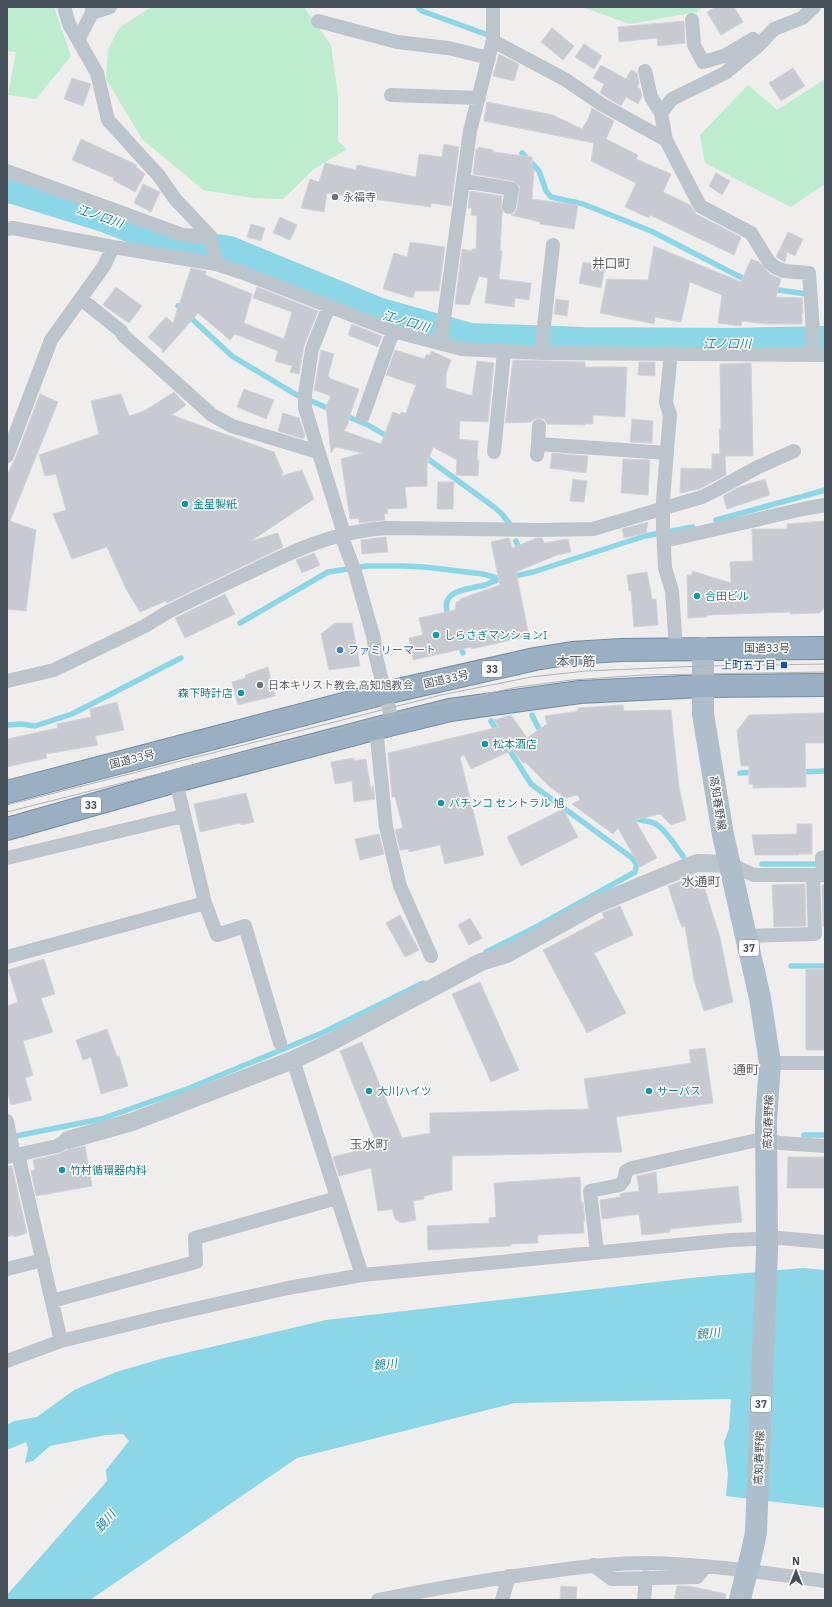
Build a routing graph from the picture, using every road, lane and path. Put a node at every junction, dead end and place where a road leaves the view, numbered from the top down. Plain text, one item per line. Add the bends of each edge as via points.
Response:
1 (64, 7) edge
2 (110, 7) edge
3 (493, 7) edge
4 (814, 7) edge
5 (92, 10) edge
6 (692, 20) dead end
7 (318, 21) dead end
8 (78, 40) junction
9 (493, 41) junction
10 (759, 45) junction
11 (489, 58) junction
12 (645, 70) dead end
13 (390, 95) dead end
14 (478, 98) junction
15 (661, 113) junction
16 (666, 140) junction
17 (7, 171) edge
18 (464, 181) junction
19 (509, 207) dead end
20 (7, 229) edge
21 (211, 238) junction
22 (553, 246) dead end
23 (112, 247) junction
24 (216, 261) junction
25 (81, 300) junction
26 (329, 306) junction
27 (393, 331) junction
28 (442, 337) junction
29 (541, 345) junction
30 (504, 352) junction
31 (817, 352) edge
32 (671, 353) junction
33 (363, 416) dead end
34 (539, 426) dead end
35 (794, 451) dead end
36 (318, 452) junction
37 (494, 452) dead end
38 (667, 453) junction
39 (7, 456) edge
40 (825, 506) edge
41 (663, 507) junction
42 (342, 534) junction
43 (664, 535) junction
44 (703, 648) junction
45 (825, 648) edge
46 (676, 649) junction
47 (7, 681) edge
48 (825, 685) edge
49 (703, 686) junction
50 (385, 693) junction
51 (385, 726) junction
52 (176, 781) junction
53 (7, 792) edge
54 (183, 816) junction
55 (7, 828) edge
56 (7, 858) edge
57 (823, 858) edge
58 (729, 864) junction
59 (820, 875) edge
60 (205, 903) junction
61 (746, 936) junction
62 (431, 956) dead end
63 (7, 957) edge
64 (280, 1043) dead end
65 (293, 1060) junction
66 (770, 1063) junction
67 (825, 1063) edge
68 (10, 1140) edge
69 (68, 1140) joint
70 (766, 1140) junction
71 (825, 1146) edge
72 (337, 1198) junction
73 (825, 1242) edge
74 (767, 1244) junction
75 (597, 1252) junction
76 (43, 1260) junction
77 (7, 1268) edge
78 (362, 1275) junction
79 (52, 1301) junction
80 (61, 1341) junction
81 (7, 1361) edge
82 (749, 1564) junction
83 (593, 1565) junction
84 (706, 1566) junction
85 (509, 1576) junction
86 (646, 1577) junction
87 (825, 1581) edge
88 (378, 1600) edge
89 (502, 1600) edge
90 (644, 1600) edge
91 (740, 1600) edge

1 - 8 street
2 - 5 street
3 - 9 street
4 - 10 street via 802,18 774,29
5 - 8 street
6 - 10 street via 694,44 703,62 724,56 753,39
7 - 11 street via 397,42 448,48
8 - 21 street via 97,73 108,120
9 - 11 street
9 - 16 street via 566,80 601,104
10 - 15 street via 725,74 672,99
11 - 14 street
12 - 15 street via 651,97
13 - 14 street
14 - 18 street via 470,131
15 - 16 street
16 - 31 street via 700,206 751,233 769,262 775,267 784,271 809,273
17 - 21 street via 183,235
18 - 19 street via 512,189
18 - 28 street
20 - 23 street
21 - 24 street
22 - 29 street
23 - 24 street
23 - 25 street via 104,266
24 - 26 street
25 - 36 street via 121,331 212,415 232,426
25 - 39 street via 51,340
26 - 27 street
26 - 36 street via 312,349 305,399
27 - 28 street
27 - 33 street
28 - 30 street via 462,348
29 - 30 street
29 - 32 street
30 - 37 street
31 - 32 street via 707,355
32 - 38 street via 666,402 670,415
34 - 38 street via 538,449
35 - 41 street via 702,497
36 - 42 street via 331,489
38 - 41 street
40 - 43 street
41 - 42 street via 593,529 385,528
41 - 43 street
42 - 47 street via 294,550 54,670
42 - 50 street via 374,639
43 - 46 street via 665,568 672,591
44 - 45 highway, 国道33号 / 33
44 - 46 highway, 国道33号 / 33
44 - 49 main road, 高知春野線 / 37
46 - 50 highway, 国道33号 / 33 via 621,650 535,659
48 - 49 highway, 33
49 - 51 highway, 33 via 565,694 450,710
49 - 58 main road, 高知春野線 / 37 via 704,714
50 - 51 street
50 - 53 highway, 国道33号 / 33
51 - 52 highway, 33
51 - 62 street via 386,827 400,886
52 - 54 street
52 - 55 highway, 33
54 - 56 street
54 - 60 street
57 - 59 street
58 - 59 street via 754,875
58 - 61 main road, 高知春野線 / 37
58 - 65 street via 697,863 595,905 507,954 481,962
59 - 61 street via 815,934
60 - 63 street
60 - 64 street via 217,935 245,926
61 - 66 main road, 高知春野線 / 37 via 760,998
65 - 69 street via 132,1122
65 - 72 street
66 - 67 street
66 - 70 main road, 高知春野線 / 37
68 - 69 street via 52,1137
68 - 76 street
70 - 71 street
70 - 74 main road, 高知春野線 / 37
70 - 75 street via 632,1168 626,1171 620,1186 590,1191
72 - 78 street
72 - 79 street via 195,1238 196,1262
73 - 74 street
74 - 75 street
74 - 82 main road, 高知春野線 / 37 via 756,1532
75 - 78 street
76 - 77 street
76 - 79 street
78 - 80 street via 288,1288
79 - 80 street
80 - 81 street
82 - 84 street
82 - 87 street
82 - 91 main road, 高知春野線 / 37
83 - 84 street via 646,1563
83 - 85 street
83 - 86 street via 612,1579
84 - 86 street via 697,1576
85 - 88 street
85 - 89 street
86 - 90 street

